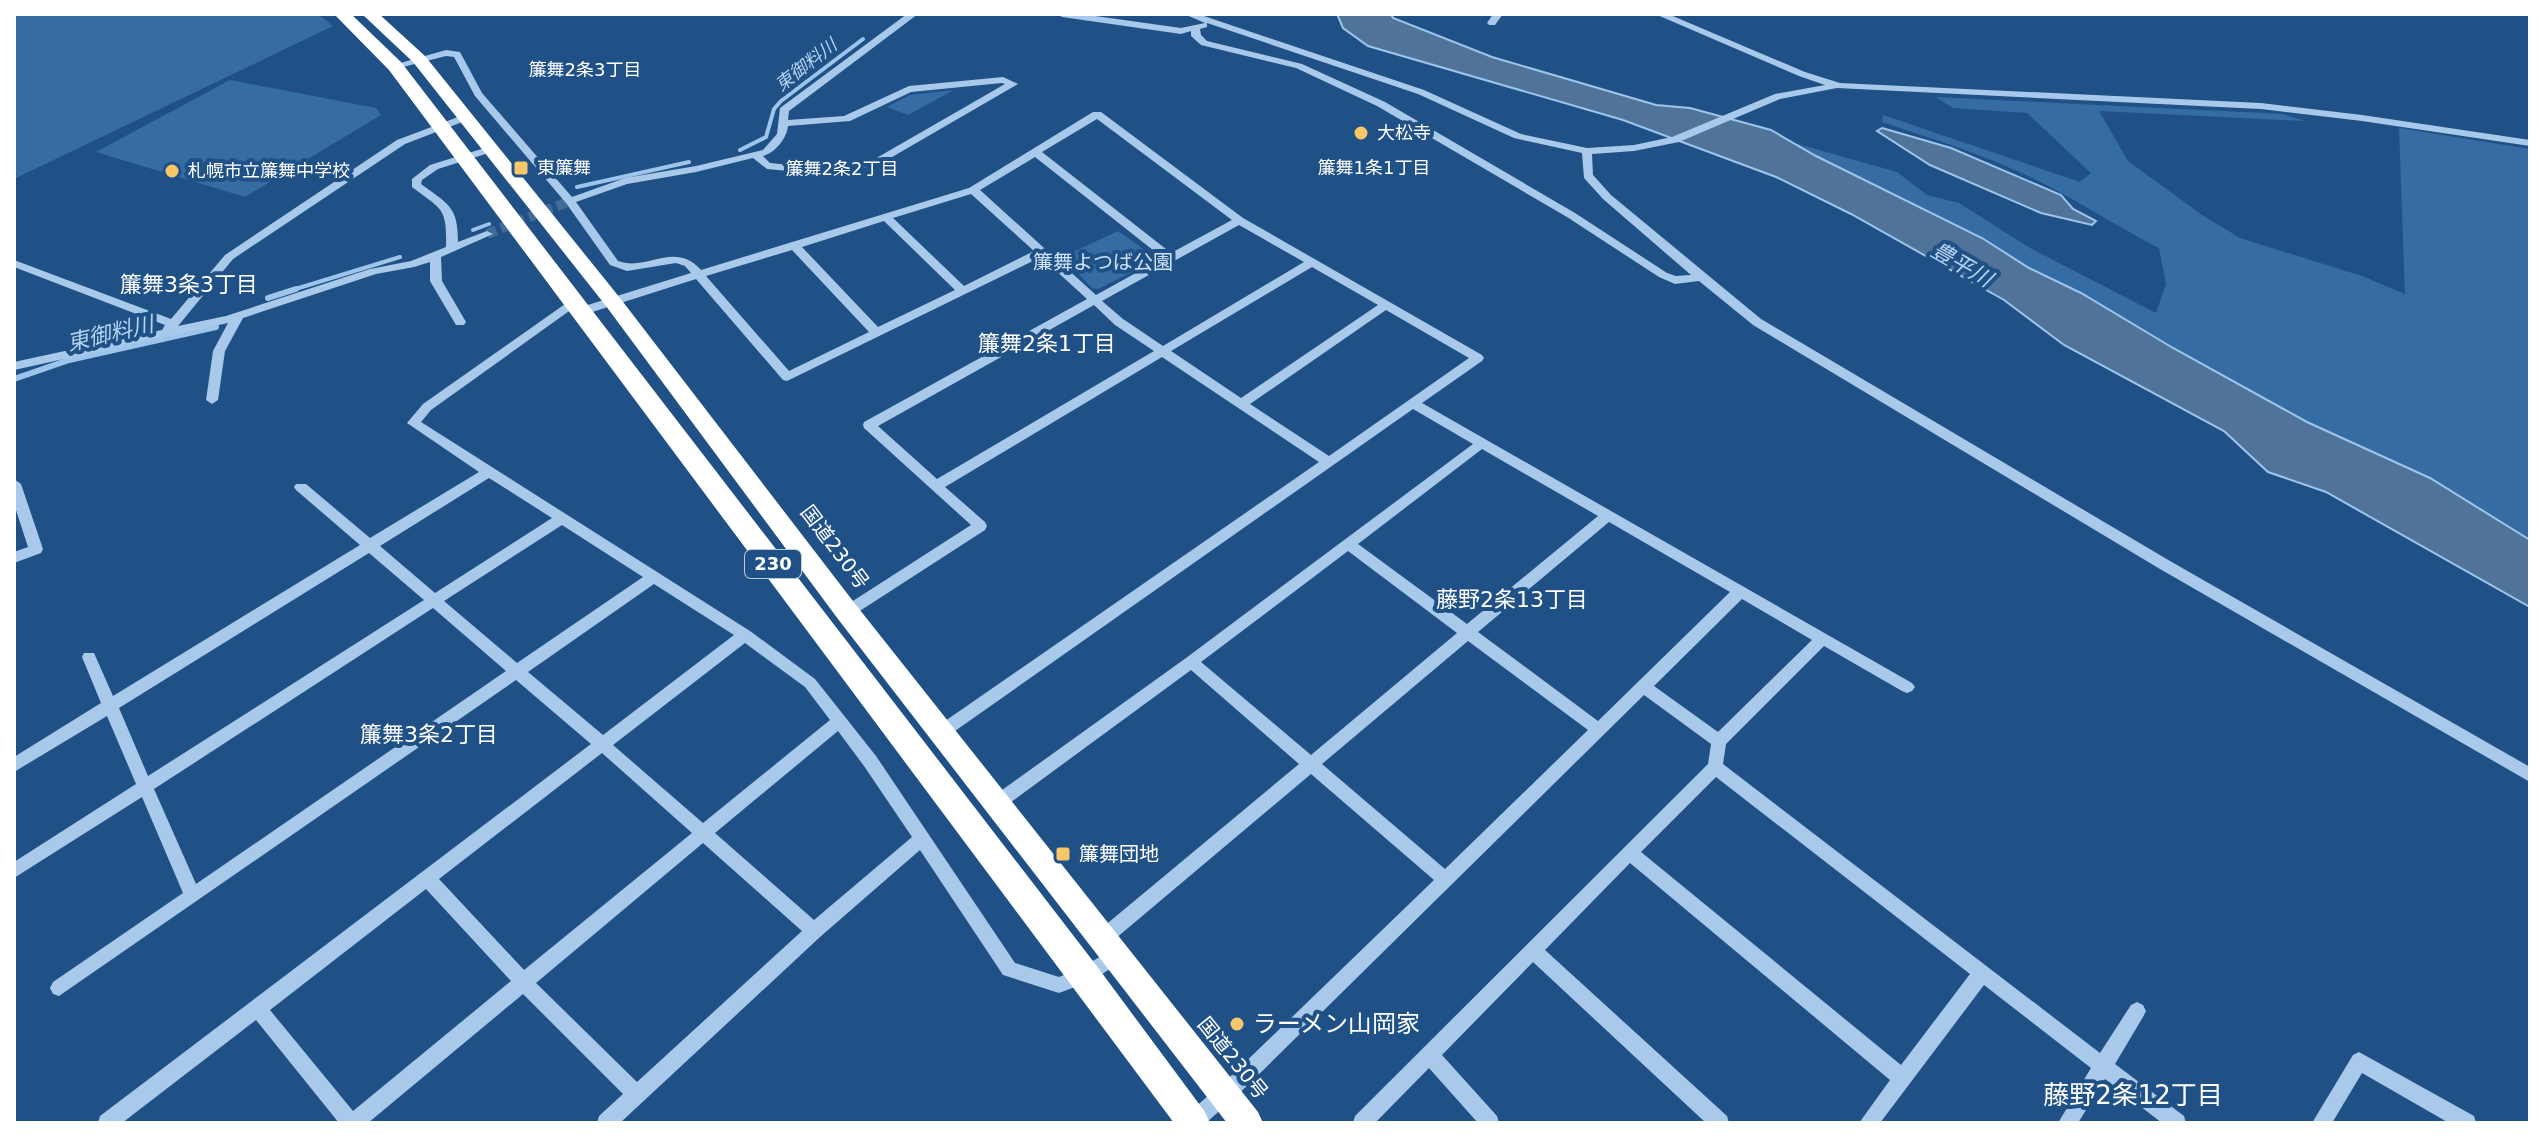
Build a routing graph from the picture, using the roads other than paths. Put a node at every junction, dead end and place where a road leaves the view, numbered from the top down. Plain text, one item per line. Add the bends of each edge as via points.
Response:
1 (342, 14) edge
2 (370, 14) edge
3 (913, 14) edge
4 (1062, 14) edge
5 (1189, 14) edge
6 (1660, 14) edge
7 (1212, 22) junction
8 (1196, 29) junction
9 (407, 62) junction
10 (1839, 86) junction
11 (466, 117) junction
12 (783, 123) junction
13 (441, 126) junction
14 (2530, 143) edge
15 (491, 149) junction
16 (1587, 151) junction
17 (1035, 152) junction
18 (756, 155) junction
19 (463, 156) junction
20 (973, 190) junction
21 (570, 201) junction
22 (886, 217) junction
23 (1239, 220) junction
24 (487, 234) tunnel mouth
25 (795, 246) junction
26 (452, 248) junction
27 (1040, 253) junction
28 (435, 257) junction
29 (1170, 258) junction
30 (1312, 262) junction
31 (14, 263) edge
32 (698, 276) junction
33 (1701, 277) junction
34 (963, 291) junction
35 (1094, 300) junction
36 (613, 302) junction
37 (1386, 305) junction
38 (578, 306) junction
39 (238, 316) junction
40 (460, 322) dead end
41 (170, 327) junction
42 (877, 333) junction
43 (1162, 351) junction
44 (14, 366) edge
45 (212, 400) dead end
46 (1412, 403) junction
47 (1241, 404) junction
48 (1482, 443) junction
49 (1327, 461) junction
50 (489, 472) junction
51 (14, 484) edge
52 (936, 486) junction
53 (301, 487) dead end
54 (1608, 515) junction
55 (562, 518) junction
56 (1348, 544) junction
57 (371, 545) junction
58 (14, 558) edge
59 (653, 577) junction
60 (1741, 591) junction
61 (436, 601) junction
62 (847, 612) junction
63 (1468, 633) junction
64 (745, 635) junction
65 (1823, 638) junction
66 (89, 657) dead end
67 (1191, 662) junction
68 (516, 670) junction
69 (1643, 686) junction
70 (1907, 687) dead end
71 (111, 705) junction
72 (839, 721) junction
73 (1598, 729) junction
74 (940, 733) junction
75 (1719, 741) junction
76 (602, 744) junction
77 (14, 765) edge
78 (1312, 765) junction
79 (1715, 767) junction
80 (2530, 775) edge
81 (147, 786) junction
82 (997, 803) junction
83 (705, 834) junction
84 (922, 838) junction
85 (1630, 853) junction
86 (14, 871) edge
87 (427, 878) junction
88 (1444, 878) junction
89 (192, 895) junction
90 (814, 931) junction
91 (1109, 947) junction
92 (1533, 951) junction
93 (1982, 973) junction
94 (1085, 975) junction
95 (524, 983) junction
96 (59, 988) dead end
97 (257, 1008) junction
98 (2137, 1011) dead end
99 (1430, 1055) junction
100 (2104, 1067) junction
101 (1902, 1078) junction
102 (1224, 1094) junction
103 (637, 1095) junction
104 (107, 1123) edge
105 (352, 1123) edge
106 (606, 1123) edge
107 (1193, 1123) edge
108 (1247, 1123) edge
109 (1362, 1123) edge
110 (1490, 1123) edge
111 (1720, 1123) edge
112 (1868, 1123) edge
113 (2067, 1123) edge
114 (2177, 1123) edge
115 (2321, 1123) edge
116 (2467, 1123) edge

1 - 9 highway, 国道230号 / 230
2 - 9 highway, 国道230号 / 230
3 - 12 street via 784,110
4 - 8 street
5 - 7 street
6 - 10 street
7 - 8 street
7 - 16 street via 1421,92 1518,136
8 - 33 street via 1204,43 1299,66 1381,104 1663,275 1675,280
9 - 11 highway, 国道230号 / 230
9 - 13 highway, 国道230号 / 230
9 - 21 street via 457,54 478,94
10 - 14 street via 2261,106
10 - 16 street via 1778,96 1675,140
11 - 13 street
11 - 15 highway, 国道230号 / 230
12 - 18 street via 782,134 767,152
12 - 18 street via 846,119 909,89 1003,80 1013,84 876,162 831,172 767,166
13 - 19 highway, 国道230号 / 230
13 - 41 street via 401,142 229,257
15 - 19 street
15 - 36 highway, 国道230号 / 230
16 - 33 street via 1588,176 1607,197
17 - 20 street
17 - 23 street via 1097,114
17 - 29 street
18 - 21 street via 625,181
19 - 26 street via 434,167 416,185 453,215
19 - 38 highway, 国道230号 / 230
20 - 22 street
20 - 27 street
21 - 32 street via 614,263 627,268 677,259
22 - 25 street
22 - 34 street
23 - 29 street
23 - 30 street
24 - 26 street
25 - 32 street
25 - 42 street
26 - 28 street
27 - 34 street
27 - 35 street
28 - 39 street via 374,271
28 - 40 street via 436,281
29 - 35 street
30 - 37 street
30 - 43 street
31 - 41 street
32 - 36 street
32 - 42 street via 787,377
33 - 80 street via 1795,347
34 - 42 street
35 - 43 street
35 - 52 street via 869,425
36 - 38 street
36 - 62 highway, 国道230号 / 230
37 - 46 street via 1478,358
37 - 47 street
38 - 50 street via 427,407 413,423
38 - 94 highway, 国道230号 / 230
39 - 41 street
39 - 45 street via 219,351
41 - 44 street
43 - 47 street
43 - 52 street
46 - 48 street
46 - 49 street
47 - 49 street
48 - 54 street
48 - 56 street
49 - 74 street
50 - 55 street
50 - 57 street
51 - 58 street via 36,549
52 - 62 street via 980,526
53 - 57 street
54 - 60 street
54 - 63 street
55 - 59 street
55 - 61 street
56 - 63 street
56 - 67 street
57 - 61 street
57 - 71 street
59 - 64 street
59 - 68 street
60 - 65 street
60 - 69 street
61 - 68 street
61 - 81 street
62 - 74 highway, 国道230号 / 230
63 - 73 street
63 - 78 street
64 - 72 street via 810,683
64 - 76 street
65 - 70 street
65 - 75 street
66 - 71 street
67 - 78 street
67 - 82 street
68 - 76 street
68 - 89 street
69 - 73 street
69 - 75 street
71 - 77 street
71 - 81 street
72 - 83 street
72 - 84 street
73 - 88 street
74 - 82 highway, 国道230号 / 230
75 - 79 street
76 - 83 street
76 - 87 street
78 - 88 street
78 - 91 street
79 - 85 street
79 - 93 street
81 - 86 street
81 - 89 street
82 - 91 highway, 国道230号 / 230
83 - 90 street
83 - 95 street
84 - 90 street
84 - 94 street via 1009,969 1059,985
85 - 92 street
85 - 101 street
87 - 95 street
87 - 97 street
88 - 102 street
89 - 96 street
90 - 103 street
91 - 94 street
91 - 102 highway, 国道230号 / 230
92 - 99 street
92 - 111 street
93 - 100 street
93 - 101 street
94 - 107 highway, 国道230号 / 230
95 - 103 street
95 - 105 street
97 - 104 street
97 - 105 street
98 - 100 street
99 - 109 street
99 - 110 street
100 - 113 street
100 - 114 street
101 - 112 street
102 - 107 street
102 - 108 highway, 国道230号 / 230
103 - 106 street
115 - 116 street via 2359,1061

